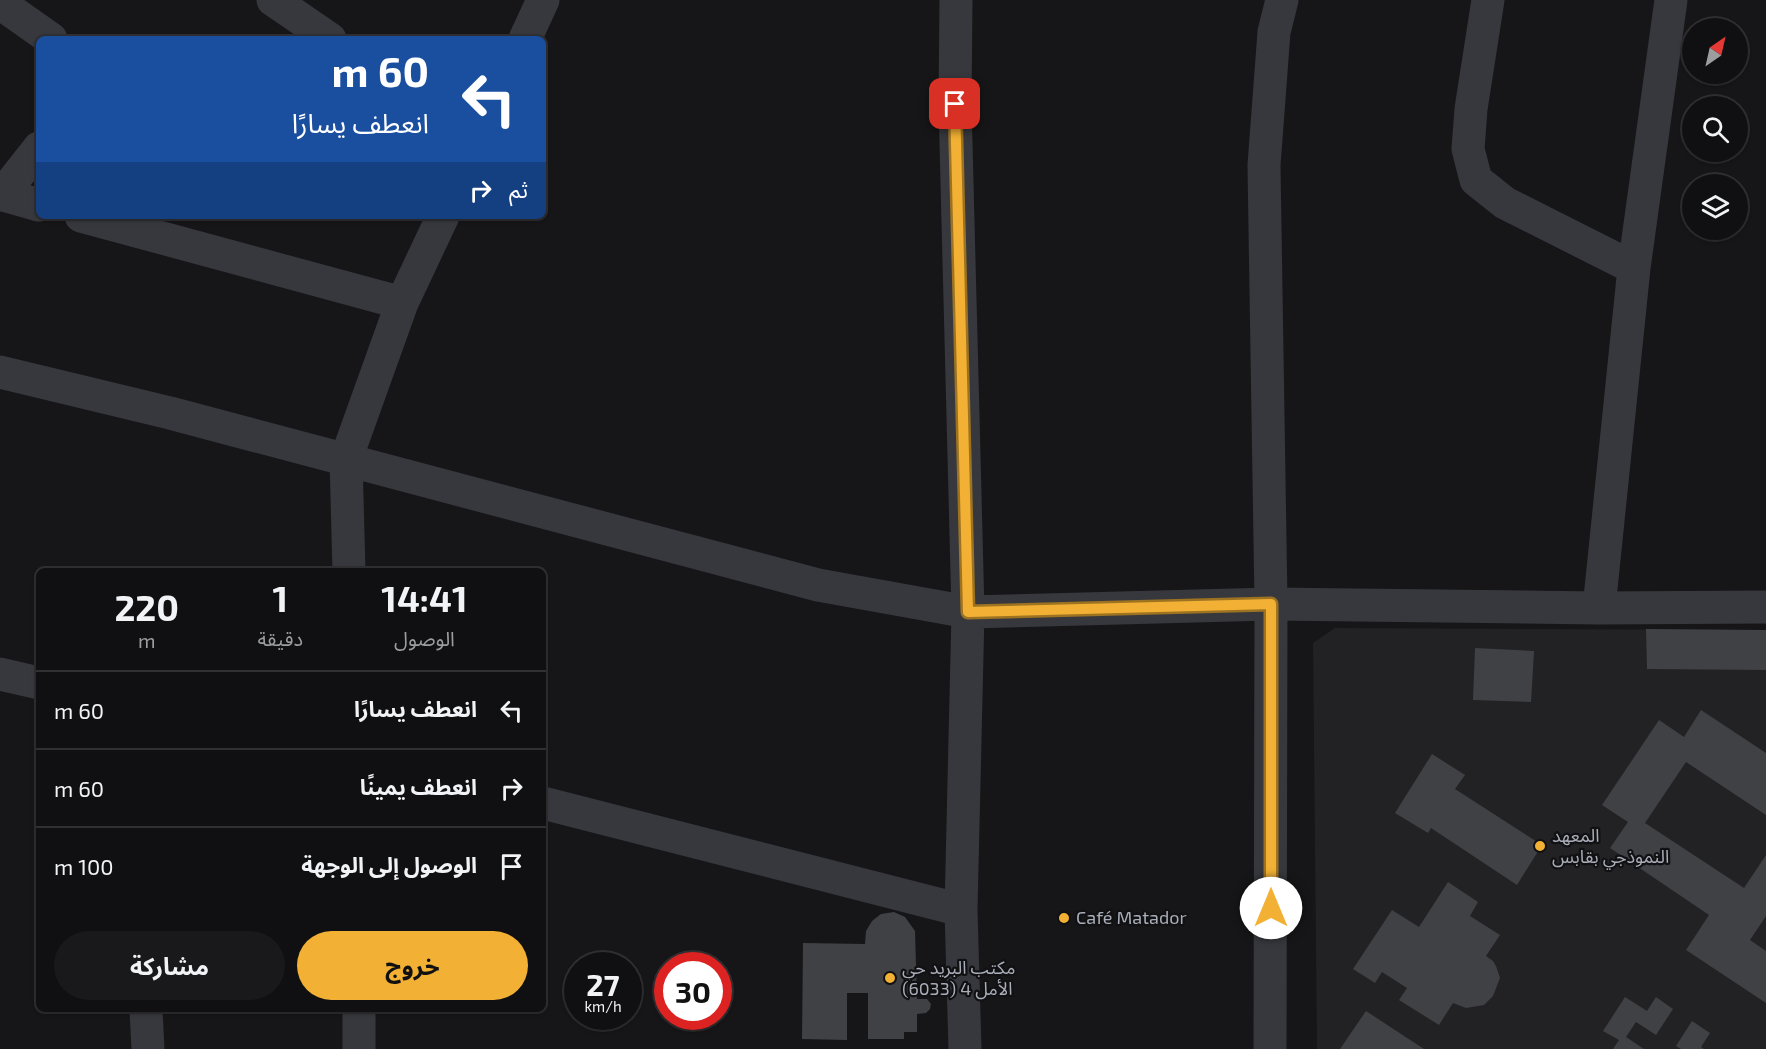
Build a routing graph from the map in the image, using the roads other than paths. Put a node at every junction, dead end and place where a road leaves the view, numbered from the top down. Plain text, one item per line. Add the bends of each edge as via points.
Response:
1 (273, 0) edge
2 (542, 0) edge
3 (956, 0) edge
4 (1282, 0) edge
5 (1488, 0) edge
6 (1671, 0) edge
7 (0, 3) edge
8 (47, 36) edge
9 (326, 36) edge
10 (526, 36) edge
11 (36, 152) edge
12 (1, 194) edge
13 (36, 204) edge
14 (105, 219) edge
15 (441, 219) edge
16 (160, 226) edge
17 (1634, 268) junction
18 (402, 303) junction
19 (0, 372) edge
20 (346, 459) junction
21 (349, 568) edge
22 (1271, 604) junction
23 (1766, 607) edge
24 (1599, 608) junction
25 (968, 612) junction
26 (0, 674) edge
27 (36, 682) edge
28 (546, 803) edge
29 (961, 910) junction
30 (146, 1012) edge
31 (359, 1012) edge
32 (148, 1049) edge
33 (359, 1049) edge
34 (965, 1049) edge
35 (1270, 1049) edge

1 - 9 street
2 - 10 street
3 - 25 street via 955,104
4 - 22 street via 1274,32 1264,165
5 - 17 street via 1468,148 1476,180 1505,203
6 - 17 street
7 - 8 street
11 - 12 street
12 - 13 street
14 - 16 street
15 - 18 street
16 - 18 street
17 - 24 street
18 - 20 street
19 - 20 street
20 - 21 street
20 - 25 street via 818,585
22 - 24 street
22 - 25 street
22 - 35 street
23 - 24 street
25 - 29 street
26 - 27 street
28 - 29 street
29 - 34 street
30 - 32 street
31 - 33 street

